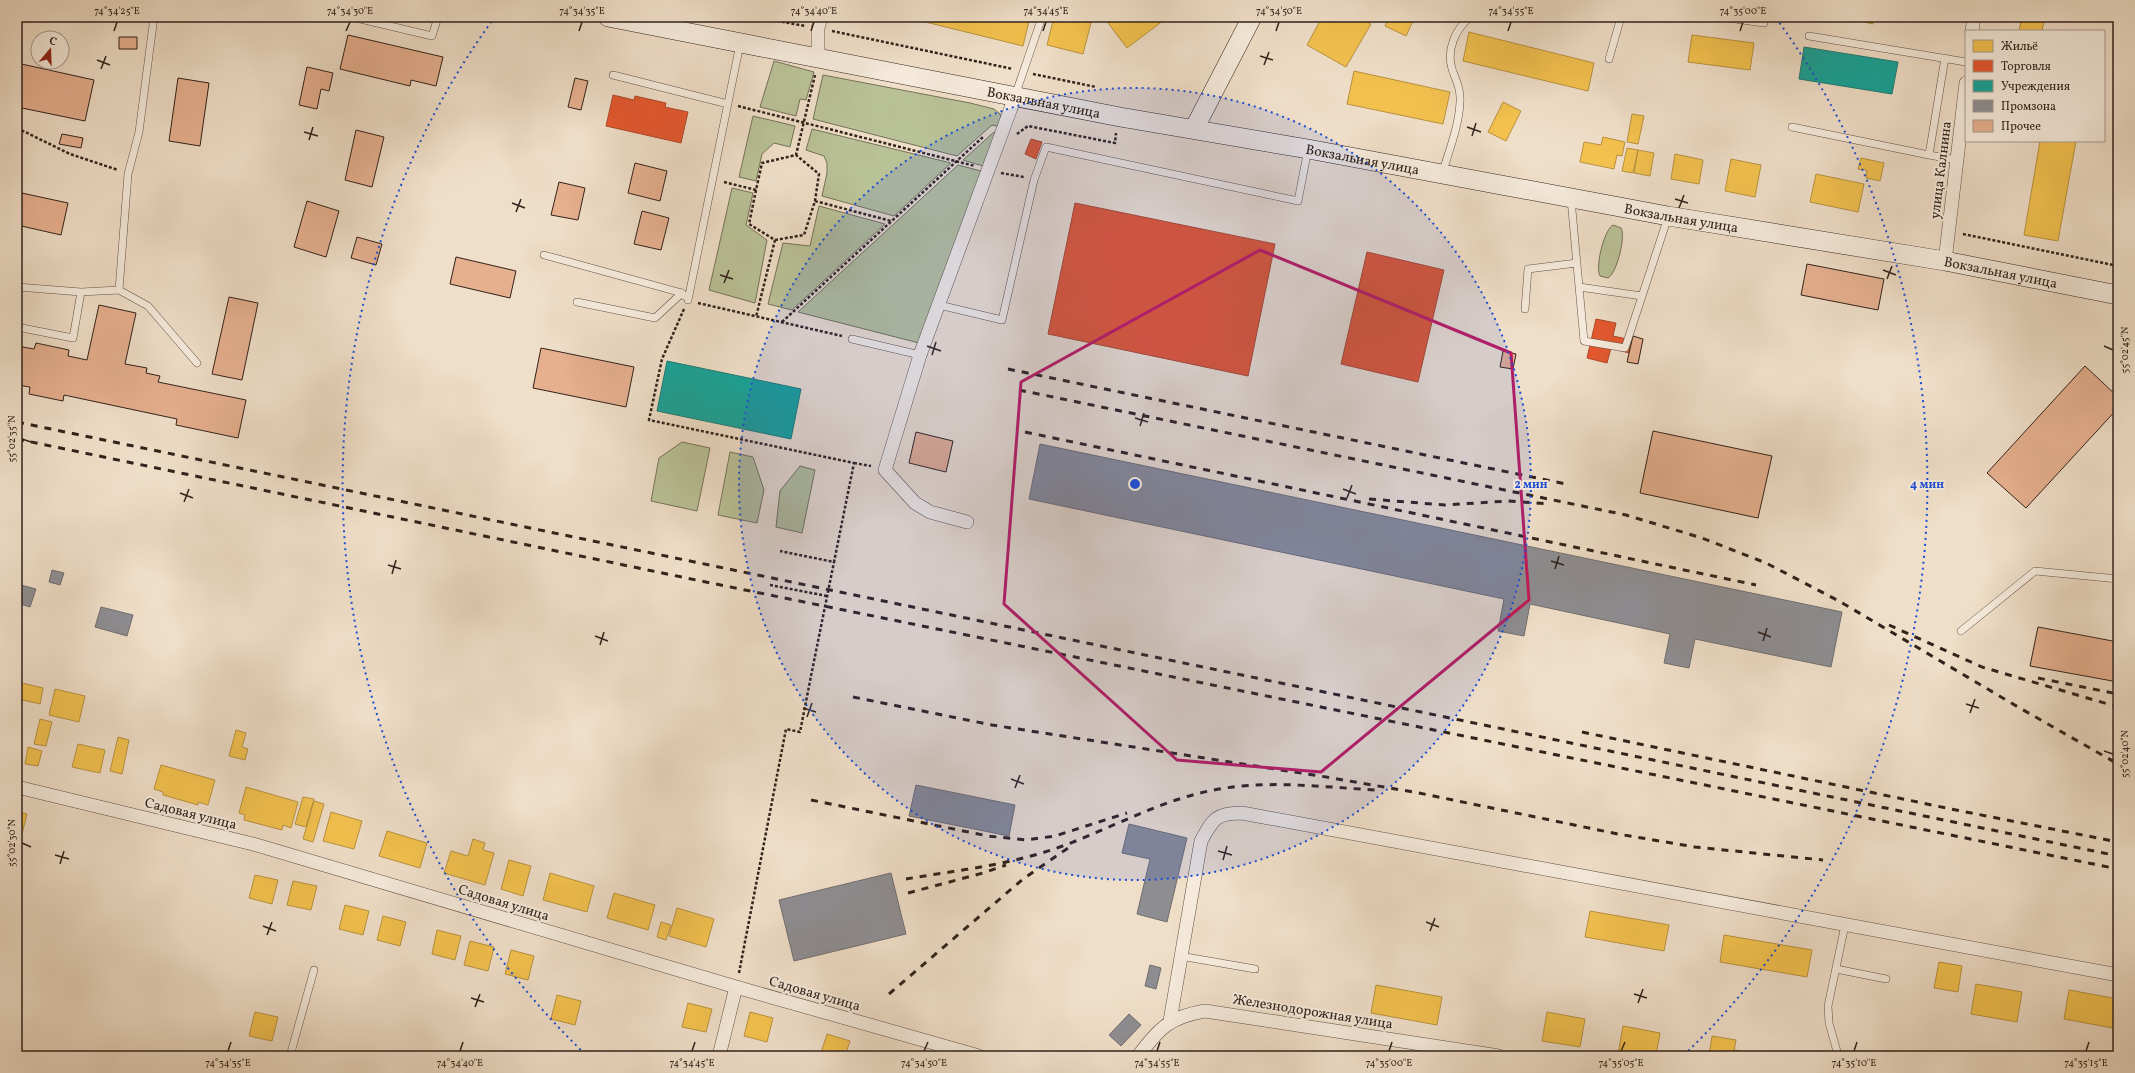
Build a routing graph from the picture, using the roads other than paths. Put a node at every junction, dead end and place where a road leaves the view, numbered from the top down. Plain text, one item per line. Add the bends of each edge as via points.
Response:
1 (154, 17) edge
2 (352, 17) edge
3 (385, 17) edge
4 (438, 17) edge
5 (608, 17) edge
6 (1042, 17) edge
7 (1252, 17) edge
8 (1470, 17) edge
9 (1621, 17) edge
10 (1721, 17) edge
11 (1974, 17) edge
12 (820, 23) edge
13 (1764, 23) dead end
14 (679, 24) edge
15 (384, 25) junction
16 (1972, 30) edge
17 (1809, 36) dead end
18 (740, 43) junction
19 (1945, 58) junction
20 (818, 59) junction
21 (1609, 59) dead end
22 (1965, 62) edge
23 (613, 75) dead end
24 (1965, 92) edge
25 (1015, 96) junction
26 (728, 104) junction
27 (1792, 127) dead end
28 (1194, 129) junction
29 (1308, 149) junction
30 (1929, 155) junction
31 (1957, 160) junction
32 (1442, 174) junction
33 (1571, 199) junction
34 (1668, 216) junction
35 (544, 255) dead end
36 (1945, 261) junction
37 (1577, 263) junction
38 (17, 287) edge
39 (1579, 287) junction
40 (119, 290) junction
41 (81, 292) junction
42 (682, 293) junction
43 (2118, 295) edge
44 (1642, 296) junction
45 (577, 302) dead end
46 (939, 305) junction
47 (1524, 309) dead end
48 (17, 327) edge
49 (852, 338) road end
50 (920, 355) junction
51 (197, 363) dead end
52 (967, 522) dead end
53 (2118, 579) edge
54 (1961, 630) dead end
55 (17, 787) edge
56 (1845, 926) junction
57 (1180, 956) junction
58 (1255, 969) dead end
59 (1836, 969) junction
60 (314, 970) dead end
61 (2118, 975) edge
62 (1886, 979) dead end
63 (736, 987) junction
64 (1170, 1021) junction
65 (1450, 1052) edge
66 (1838, 1055) dead end
67 (290, 1056) edge
68 (719, 1056) edge
69 (979, 1056) edge
70 (1138, 1056) edge
71 (1499, 1056) edge

1 - 40 lane via 139,132 128,174
2 - 15 lane
3 - 15 lane
4 - 15 lane via 432,36
5 - 14 main road, Вокзальная улица
6 - 25 lane
7 - 28 main road
8 - 32 lane via 1460,26 1451,52 1460,101
9 - 21 lane
10 - 13 lane
11 - 16 street
12 - 20 street
14 - 18 main road, Вокзальная улица
17 - 19 lane
18 - 20 main road, Вокзальная улица
18 - 26 lane
19 - 22 lane
19 - 30 lane
20 - 25 main road, Вокзальная улица
23 - 26 lane
24 - 31 street, улица Калнина
25 - 28 main road, Вокзальная улица
25 - 46 street
26 - 42 lane via 688,300
27 - 30 lane
28 - 29 main road, Вокзальная улица
29 - 32 main road, Вокзальная улица
29 - 46 lane via 1298,201 1046,147 1034,180 1002,320
30 - 31 lane
31 - 36 street, улица Калнина
32 - 33 main road, Вокзальная улица
33 - 34 main road, Вокзальная улица
33 - 37 lane
34 - 36 main road, Вокзальная улица
34 - 44 lane
35 - 42 lane
36 - 43 main road, Вокзальная улица
37 - 39 lane
37 - 47 lane via 1528,269
38 - 41 lane
39 - 44 lane
39 - 44 lane via 1584,342 1625,348
40 - 41 lane
40 - 51 lane via 148,306
41 - 48 lane via 73,338
42 - 45 lane via 655,318
46 - 50 street
49 - 50 lane
50 - 52 street via 885,470 915,503 930,512
53 - 54 lane via 2035,571
55 - 63 street, Садовая улица via 253,844
56 - 57 street via 1242,813 1227,813 1212,821 1201,841
56 - 59 lane
56 - 61 street
57 - 58 lane
57 - 64 street
59 - 62 lane
59 - 66 lane via 1828,1006 1829,1023
60 - 67 lane
63 - 68 street
63 - 69 street, Садовая улица
64 - 65 street, Железнодорожная улица via 1185,1014 1205,1011
64 - 70 street, Железнодорожная улица via 1152,1037
65 - 71 street, Железнодорожная улица

